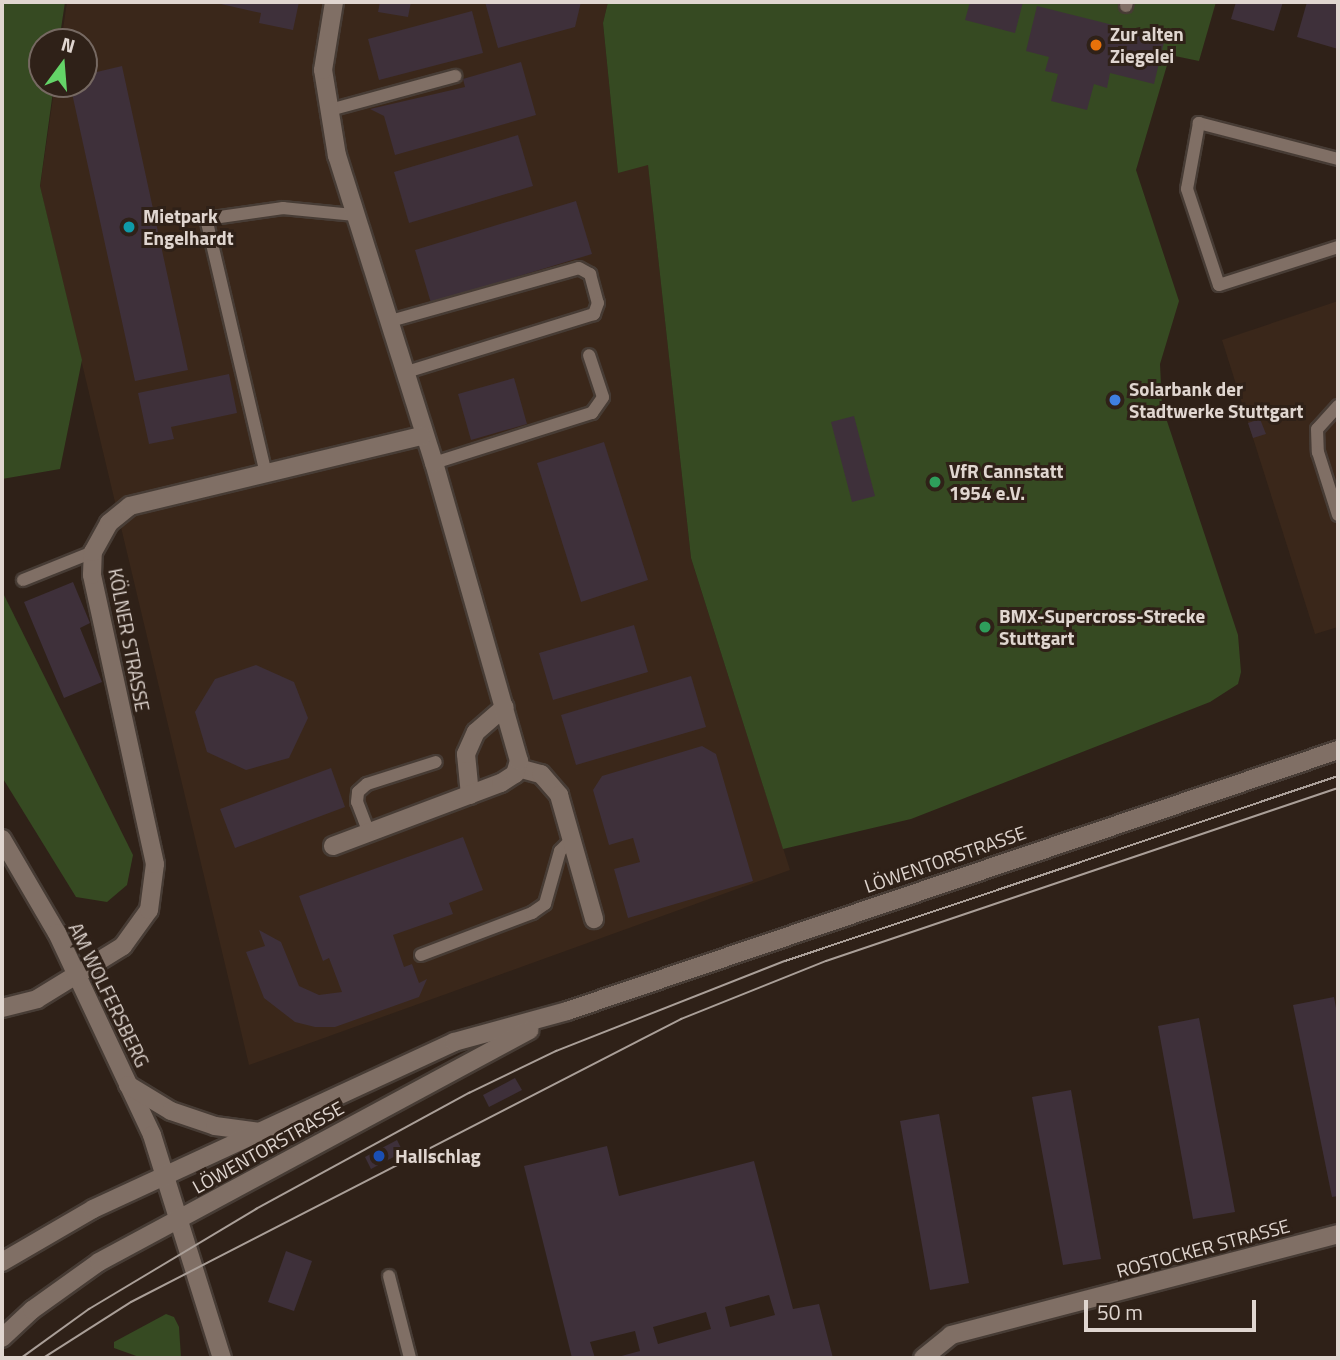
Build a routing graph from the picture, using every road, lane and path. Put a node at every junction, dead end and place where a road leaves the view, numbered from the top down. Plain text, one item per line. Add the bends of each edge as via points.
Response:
1 (334, 2) edge
2 (455, 76) dead end
3 (330, 110) junction
4 (1338, 159) edge
5 (355, 215) junction
6 (1338, 247) edge
7 (387, 322) junction
8 (589, 355) dead end
9 (403, 373) junction
10 (1338, 406) edge
11 (422, 436) junction
12 (434, 463) junction
13 (266, 474) junction
14 (1338, 515) edge
15 (93, 552) junction
16 (23, 580) dead end
17 (505, 707) junction
18 (1338, 750) edge
19 (436, 762) dead end
20 (518, 768) junction
21 (470, 795) junction
22 (369, 833) junction
23 (2, 839) edge
24 (572, 839) junction
25 (333, 846) dead end
26 (594, 919) dead end
27 (421, 955) dead end
28 (78, 976) junction
29 (2, 1008) edge
30 (567, 1011) junction
31 (128, 1084) junction
32 (260, 1132) junction
33 (167, 1174) junction
34 (181, 1217) junction
35 (1338, 1234) edge
36 (2, 1262) edge
37 (388, 1276) dead end
38 (2, 1338) edge
39 (222, 1358) edge
40 (410, 1358) edge
41 (923, 1358) edge

1 - 3 main road via 323,70
2 - 3 lane
3 - 5 main road via 337,156
4 - 6 lane via 1199,123 1186,189 1219,285
5 - 7 main road
5 - 13 lane via 283,208 206,219
7 - 9 main road
7 - 9 lane via 579,268 590,274 598,303 594,314
8 - 12 lane via 603,397 592,413
9 - 11 main road
10 - 14 lane via 1317,429 1318,452
11 - 12 main road
11 - 13 main road, KÖLNER STRASSE
12 - 17 main road
13 - 15 main road, KÖLNER STRASSE via 130,506 109,523
15 - 16 lane
15 - 28 main road, KÖLNER STRASSE via 92,575 155,864 149,910 123,946
17 - 20 main road
17 - 21 main road via 476,732 466,754
18 - 30 main road, LÖWENTORSTRASSE
19 - 22 lane via 367,784 358,792
20 - 21 main road via 509,779
20 - 24 main road via 552,782
21 - 22 main road
22 - 25 main road
23 - 28 main road, AM WOLFERSBERG
24 - 26 main road
24 - 27 lane via 561,851 545,904 532,914
28 - 29 main road, KÖLNER STRASSE via 37,999
28 - 31 main road, AM WOLFERSBERG
30 - 32 main road, LÖWENTORSTRASSE via 454,1042
30 - 34 main road, LÖWENTORSTRASSE via 460,1064
31 - 32 main road via 170,1111 215,1126
31 - 33 main road, AM WOLFERSBERG
32 - 33 main road, LÖWENTORSTRASSE
33 - 34 main road
33 - 36 main road, LÖWENTORSTRASSE via 51,1230
34 - 38 main road, LÖWENTORSTRASSE via 76,1277
34 - 39 main road
35 - 41 main road, ROSTOCKER STRASSE via 951,1335
37 - 40 lane

